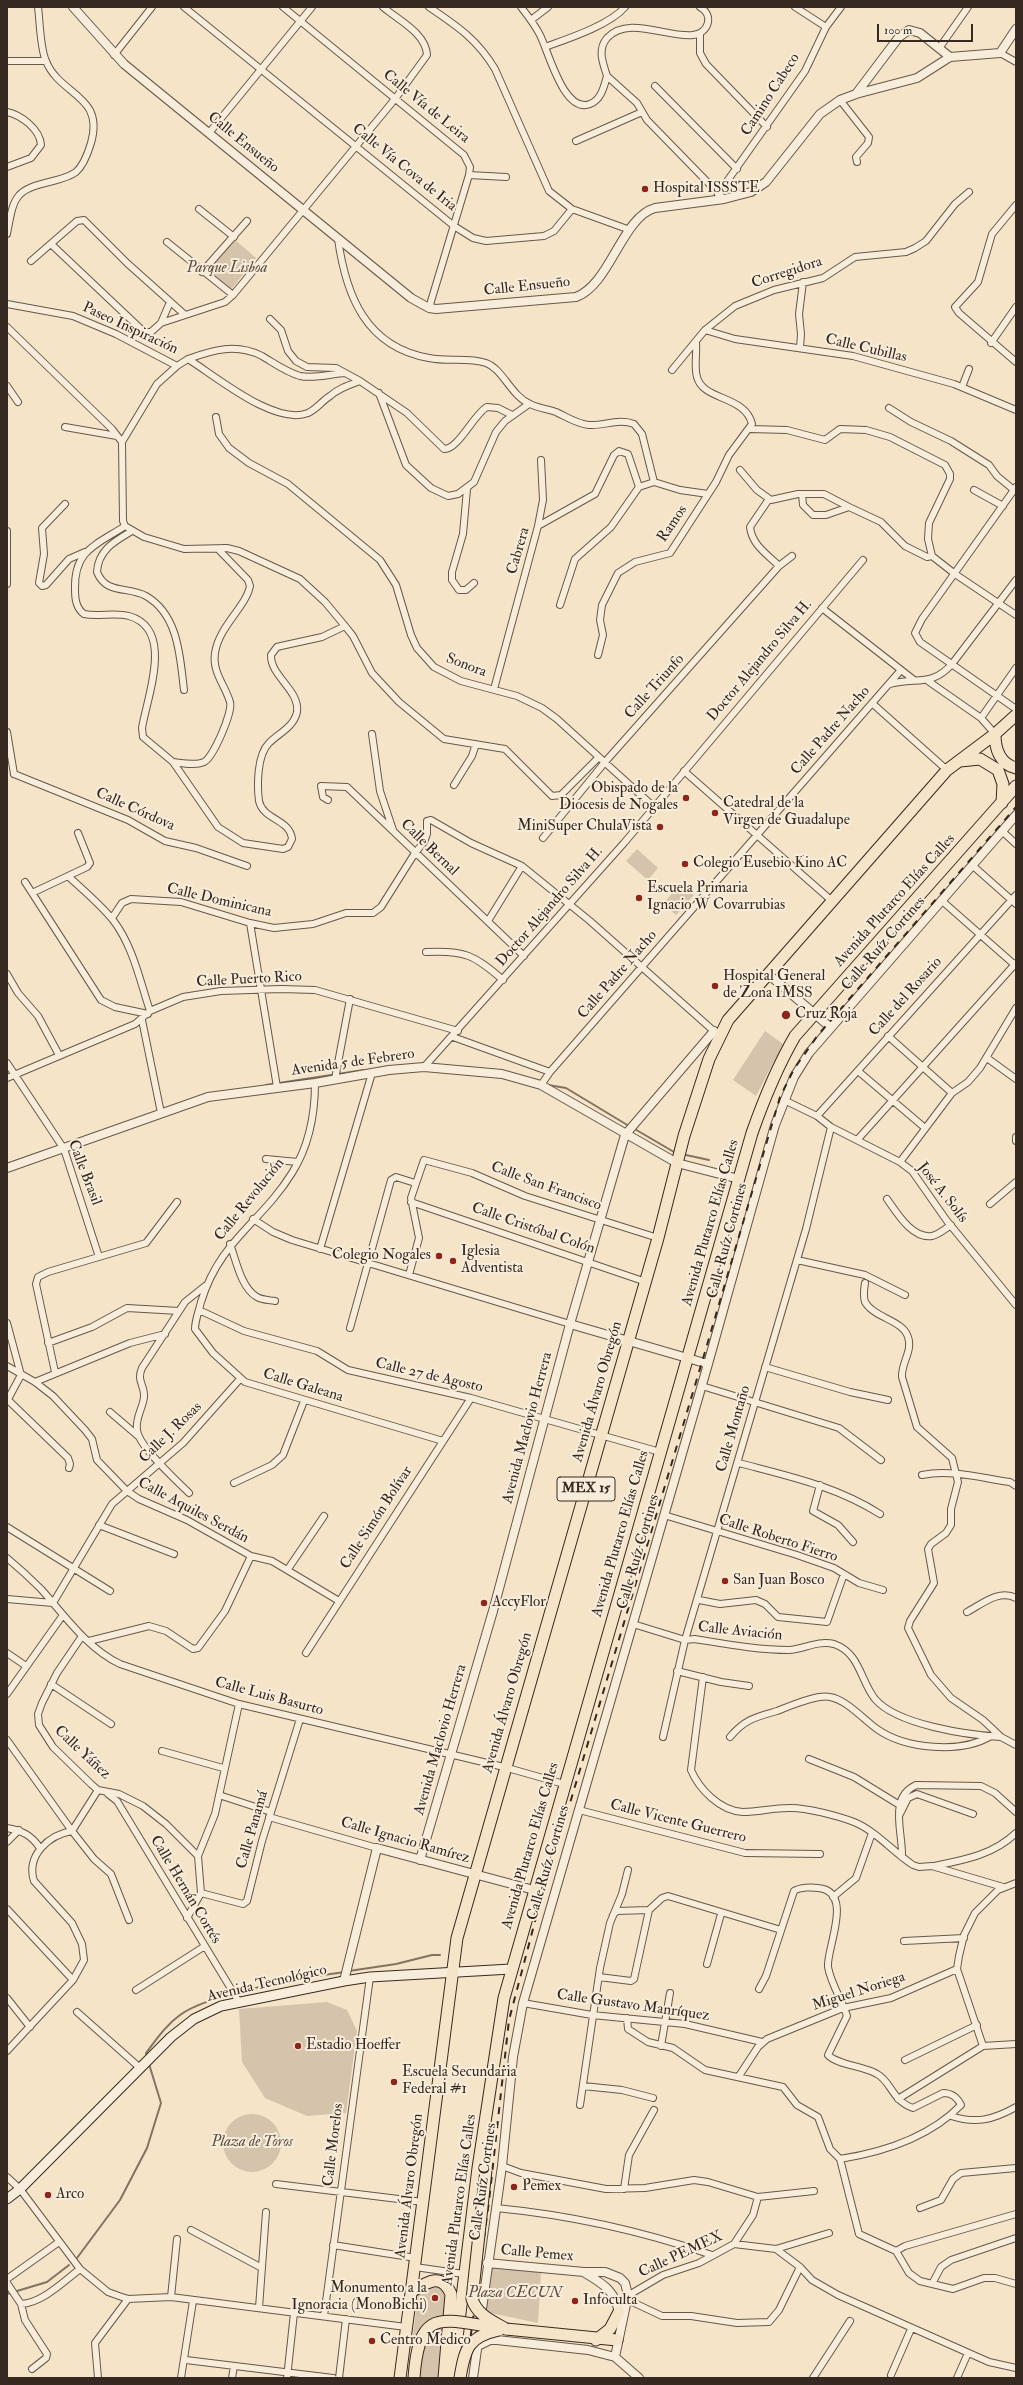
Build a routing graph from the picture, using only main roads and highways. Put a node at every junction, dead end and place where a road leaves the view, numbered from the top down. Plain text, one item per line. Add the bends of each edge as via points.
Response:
1 (1016, 715) edge
2 (995, 734) junction
3 (958, 761) junction
4 (1001, 766) junction
5 (1016, 768) edge
6 (1016, 786) edge
7 (1002, 803) junction
8 (511, 1969) junction
9 (452, 1972) junction
10 (490, 2096) junction
11 (7, 2199) edge
12 (411, 2292) junction
13 (618, 2307) road end
14 (506, 2329) junction
15 (619, 2335) road end
16 (593, 2339) junction
17 (400, 2378) edge
18 (414, 2378) edge
19 (444, 2378) edge
20 (452, 2378) edge
21 (460, 2378) edge

1 - 2 highway, Avenida Álvaro Obregón / MEX 15
2 - 3 highway, Avenida Álvaro Obregón / MEX 15
2 - 4 highway
3 - 4 highway via 980,759
3 - 9 highway, Avenida Álvaro Obregón / MEX 15 via 946,770 716,1033 677,1163 602,1435 504,1766 458,1931
4 - 5 highway
4 - 7 highway
6 - 7 highway, Avenida Plutarco Elías Calles
7 - 8 highway, Avenida Plutarco Elías Calles via 795,1036 780,1063 752,1132
8 - 9 main road, Avenida Tecnológico
8 - 10 highway, Avenida Plutarco Elías Calles via 500,2016
9 - 11 main road, Avenida Tecnológico via 344,1980 211,2009 171,2037 20,2189
9 - 12 highway, Avenida Álvaro Obregón / MEX 15
10 - 14 highway, bridge via 486,2170 472,2299 483,2316
10 - 20 highway, Avenida Plutarco Elías Calles via 478,2168
12 - 17 highway, Avenida Álvaro Obregón / MEX 15
12 - 19 highway via 434,2280 445,2285 451,2294
13 - 16 highway via 610,2329
14 - 16 highway
14 - 18 highway, bridge via 449,2321 431,2324 418,2343
14 - 21 highway, bridge via 483,2334 473,2341 465,2352
15 - 16 highway

